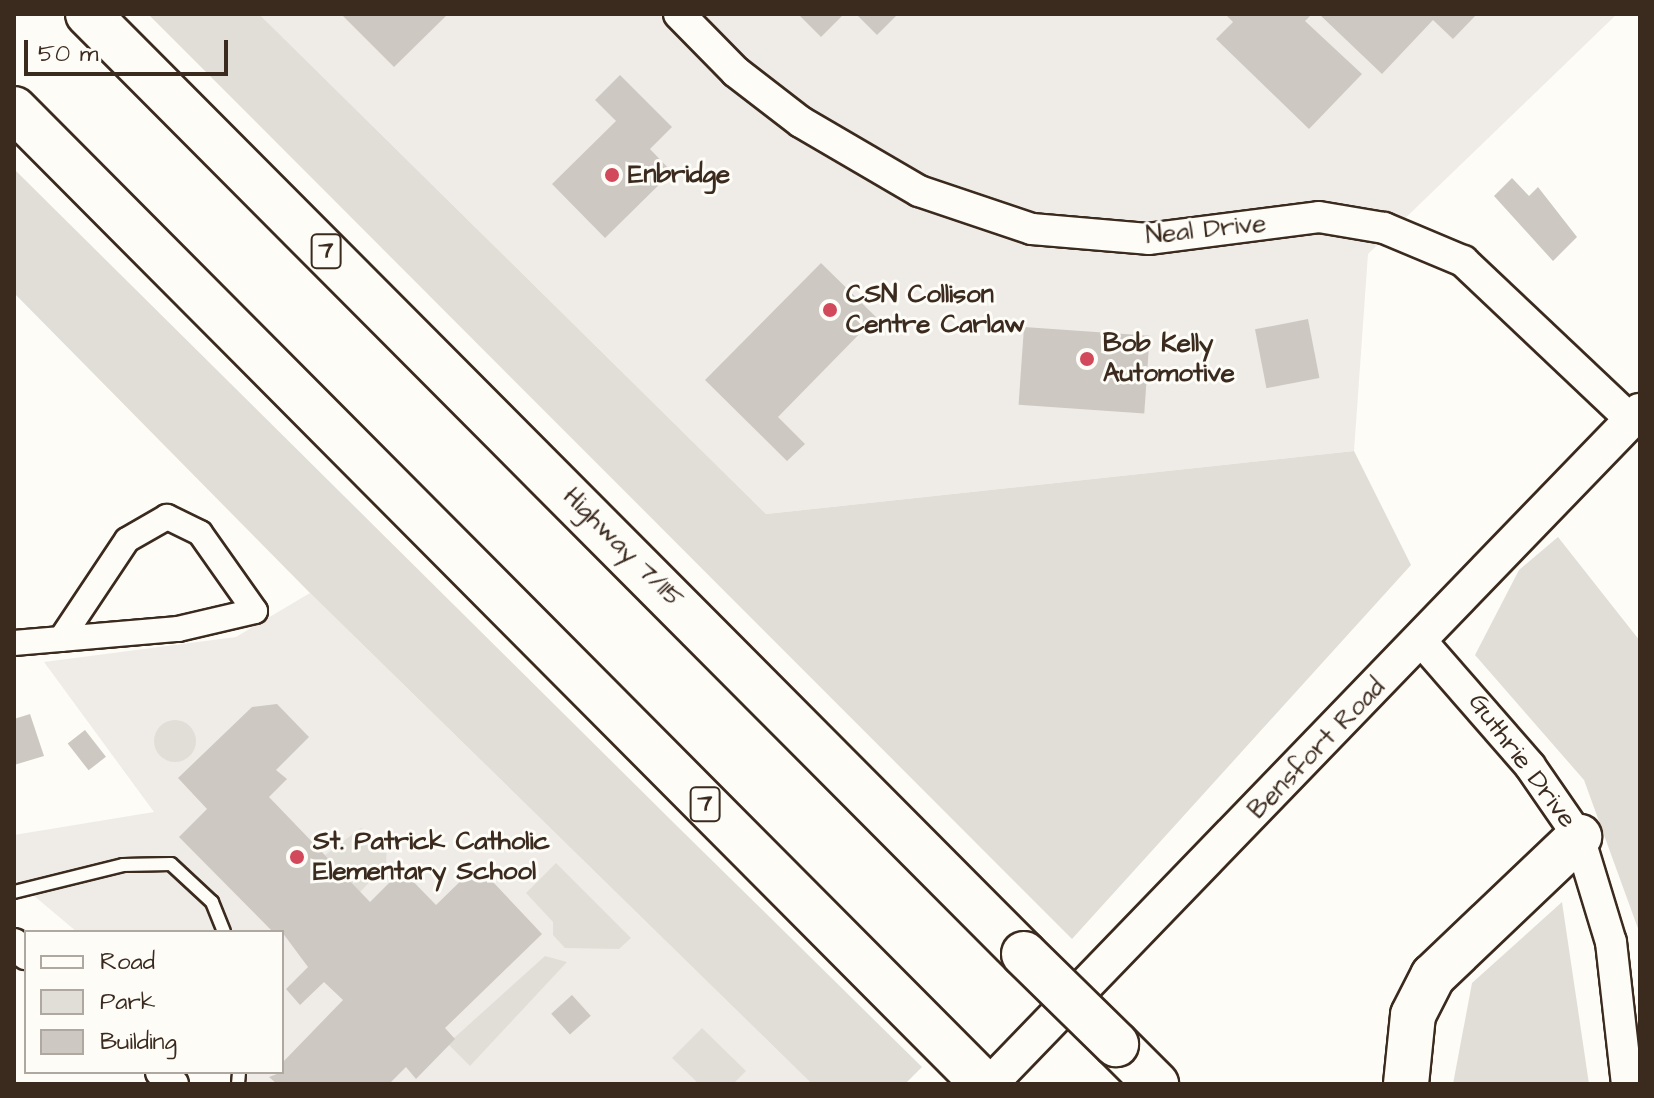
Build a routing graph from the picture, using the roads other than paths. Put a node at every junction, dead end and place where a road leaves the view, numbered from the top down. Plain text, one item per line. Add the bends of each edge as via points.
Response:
1 (88, 14) edge
2 (679, 14) edge
3 (14, 109) edge
4 (1636, 416) edge
5 (61, 639) junction
6 (1422, 642) junction
7 (14, 643) edge
8 (1579, 837) junction
9 (14, 892) edge
10 (223, 930) edge
11 (984, 1084) edge
12 (990, 1084) edge
13 (1156, 1084) edge
14 (1406, 1084) edge
15 (1627, 1084) edge

1 - 13 highway, Highway 7/115 / 7, bridge
2 - 4 street, Neal Drive via 736,72 801,122 919,191 1032,229 1148,239 1319,217 1384,228 1463,261
3 - 11 highway, 7
4 - 6 main road, Bensfort Road
5 - 5 street via 178,629 255,611 200,533 167,517 127,540
5 - 7 street
6 - 8 street, Guthrie Drive via 1530,766
6 - 12 main road, Bensfort Road
8 - 14 highway via 1433,976 1413,1015
8 - 15 street, Guthrie Drive via 1611,942
9 - 10 lane via 123,865 171,864 205,893

